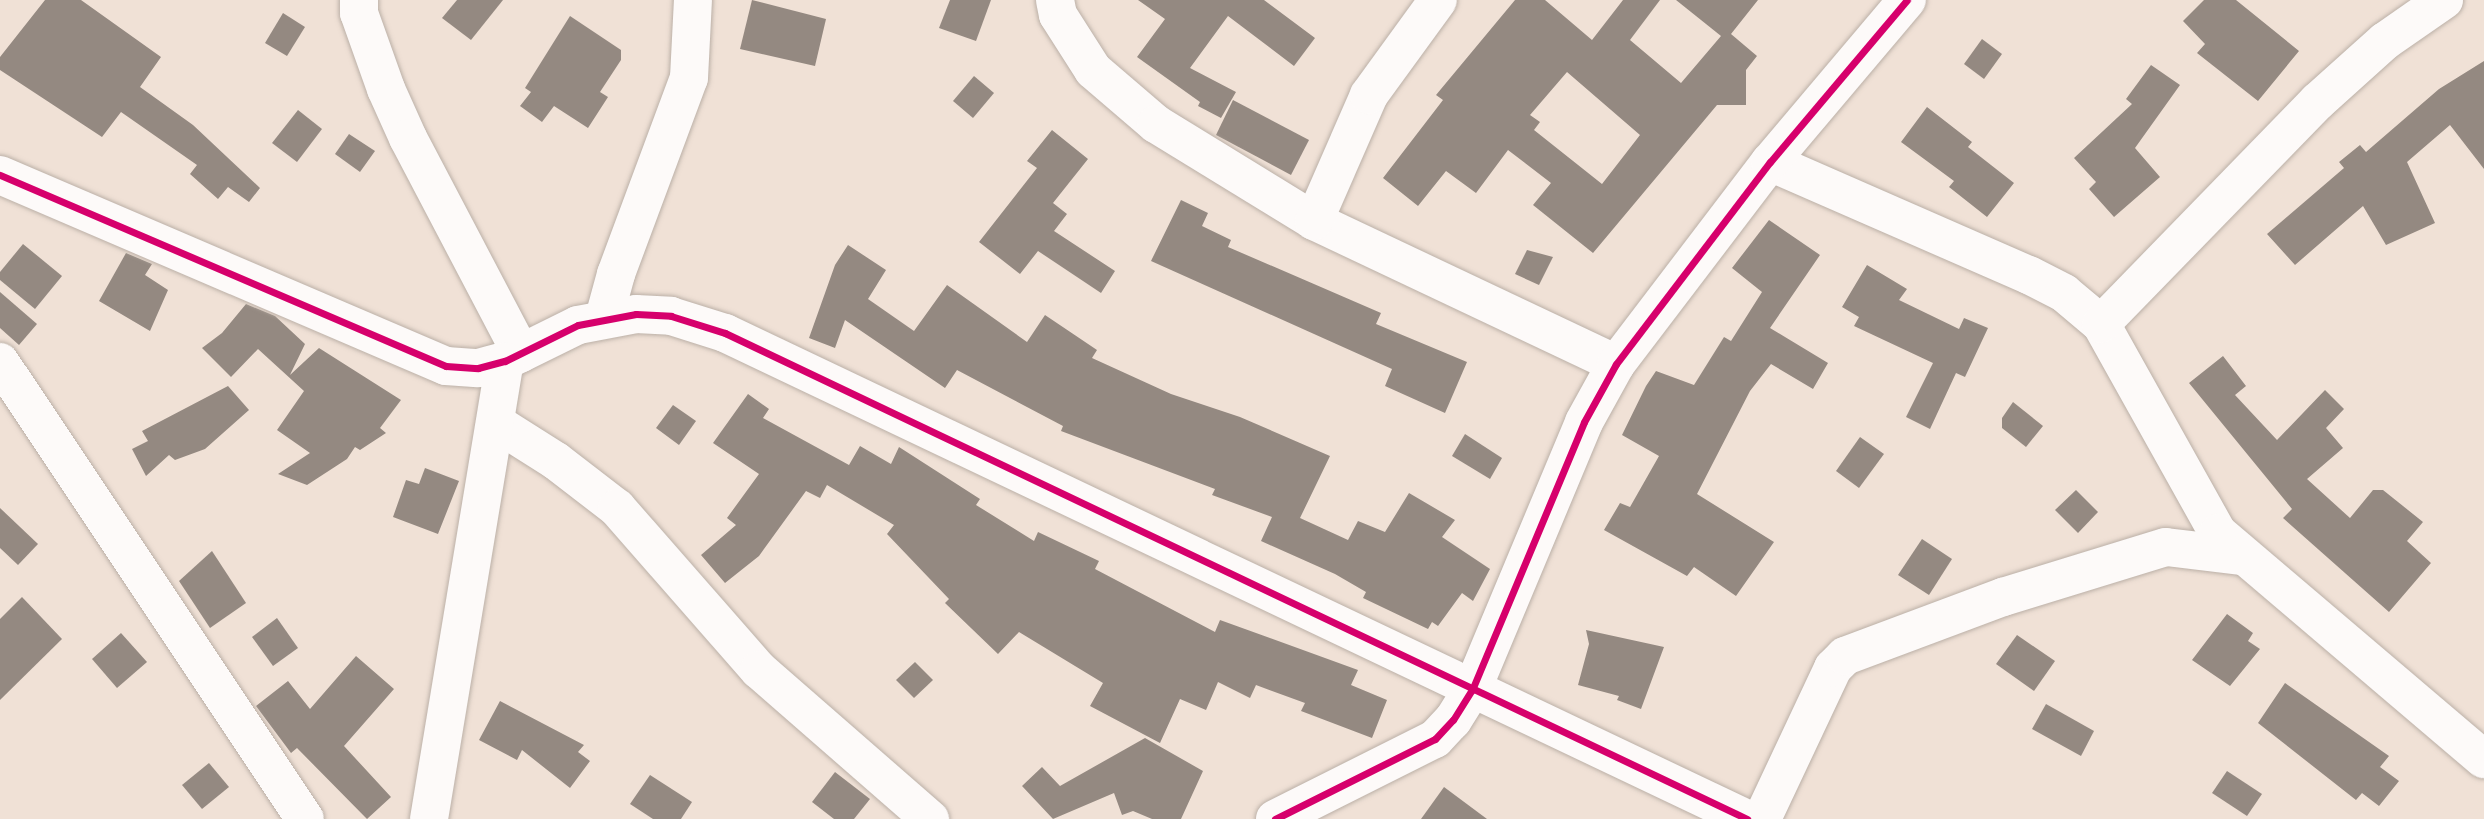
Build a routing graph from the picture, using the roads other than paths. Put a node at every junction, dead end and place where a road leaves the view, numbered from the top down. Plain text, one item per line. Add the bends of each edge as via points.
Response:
1 (693, 0) edge
2 (1055, 0) edge
3 (1438, 0) edge
4 (1907, 0) edge
5 (2444, 0) edge
6 (355, 4) edge
7 (1770, 162) junction
8 (0, 175) edge
9 (1314, 221) junction
10 (604, 318) junction
11 (2101, 324) junction
12 (513, 357) junction
13 (0, 362) edge
14 (1616, 364) junction
15 (496, 423) junction
16 (2242, 556) junction
17 (1472, 690) junction
18 (2484, 759) edge
19 (305, 819) edge
20 (429, 819) edge
21 (930, 819) edge
22 (1275, 819) edge
23 (1747, 819) edge
24 (1762, 819) edge

1 - 10 street via 689,78
2 - 9 street via 1077,50 1125,102
3 - 9 street via 1369,95
4 - 7 street
5 - 11 street via 2385,41 2317,102
6 - 12 street via 408,138
7 - 11 street via 2029,275 2064,293
7 - 14 street
8 - 12 street via 446,366 478,368
9 - 14 street
10 - 12 street
10 - 17 street via 671,316 725,333
11 - 16 street via 2218,533
12 - 15 street
13 - 19 street
14 - 17 street via 1584,422
15 - 20 street
15 - 21 street via 617,508 759,670
16 - 18 street
16 - 24 street via 2166,547 2003,597 1845,656 1833,668
17 - 22 street via 1435,739
17 - 23 street

